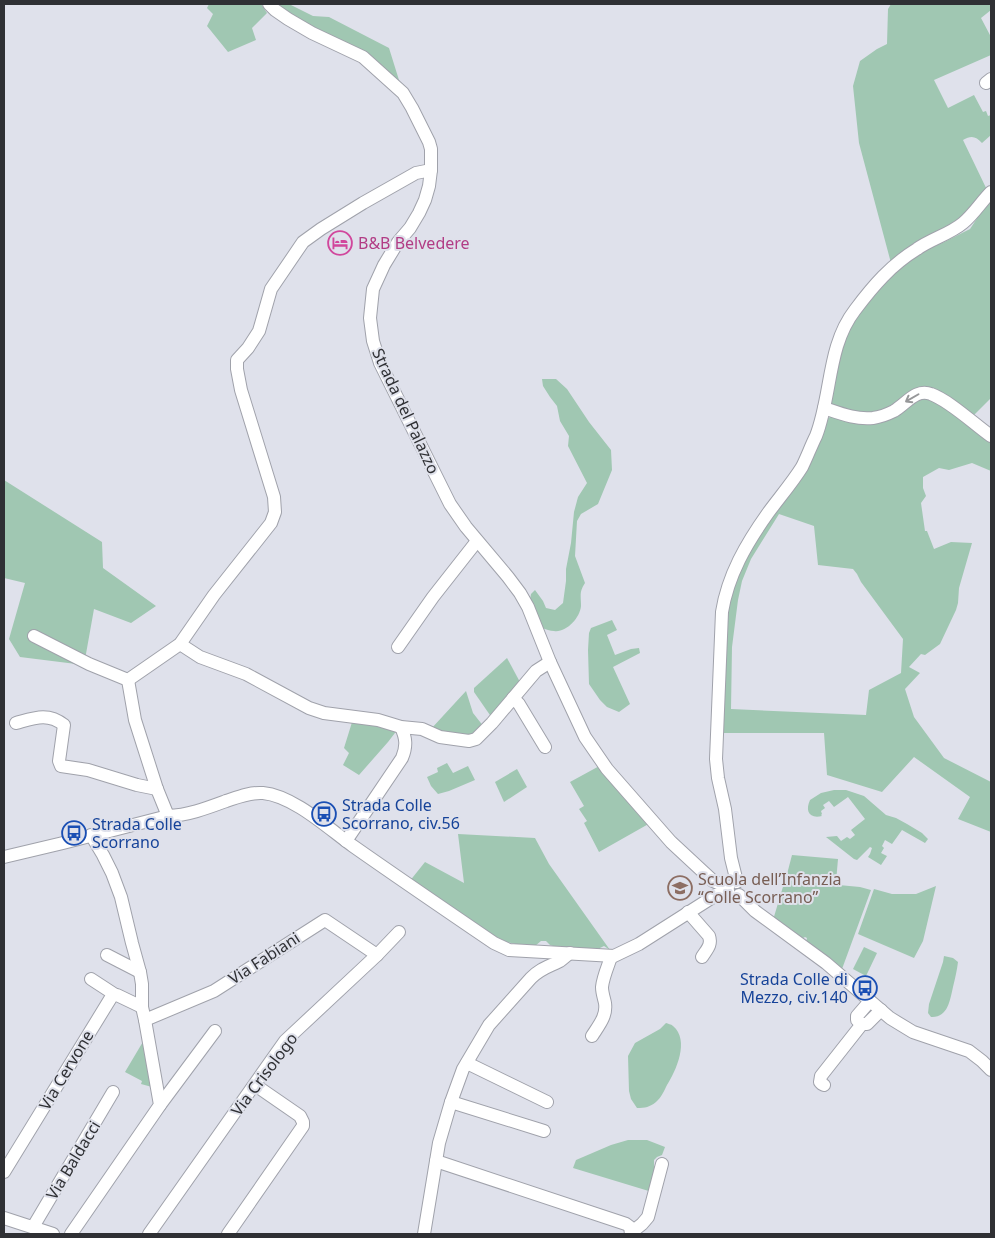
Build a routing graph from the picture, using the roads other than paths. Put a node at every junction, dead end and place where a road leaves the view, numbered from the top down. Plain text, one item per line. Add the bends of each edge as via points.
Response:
1 (269, 4) edge
2 (431, 170) junction
3 (991, 192) edge
4 (824, 408) junction
5 (991, 436) edge
6 (477, 541) junction
7 (34, 636) dead end
8 (180, 644) junction
9 (398, 647) dead end
10 (550, 662) junction
11 (128, 680) junction
12 (513, 698) junction
13 (16, 723) dead end
14 (402, 727) junction
15 (545, 747) dead end
16 (158, 789) junction
17 (168, 816) junction
18 (91, 835) junction
19 (346, 841) junction
20 (4, 857) edge
21 (733, 885) junction
22 (688, 912) junction
23 (399, 932) dead end
24 (107, 954) dead end
25 (570, 954) junction
26 (377, 955) junction
27 (612, 957) junction
28 (702, 957) dead end
29 (140, 972) junction
30 (91, 979) dead end
31 (114, 994) junction
32 (870, 1001) junction
33 (881, 1010) junction
34 (143, 1014) junction
35 (862, 1024) junction
36 (215, 1031) dead end
37 (592, 1036) dead end
38 (467, 1063) junction
39 (988, 1064) edge
40 (255, 1085) junction
41 (824, 1085) dead end
42 (113, 1092) dead end
43 (451, 1102) junction
44 (547, 1102) dead end
45 (160, 1105) junction
46 (544, 1130) dead end
47 (436, 1161) junction
48 (662, 1164) dead end
49 (4, 1172) edge
50 (4, 1218) edge
51 (33, 1227) junction
52 (632, 1233) edge
53 (53, 1234) edge
54 (72, 1234) edge
55 (149, 1234) edge
56 (228, 1234) edge
57 (424, 1234) edge

1 - 2 street, Strada del Palazzo via 312,34 363,57 403,93 429,142
2 - 6 street, Strada del Palazzo via 419,213 384,265 373,289 370,318 380,363 450,504
2 - 8 street via 416,173 303,242 271,289 259,331 237,360 237,369 274,497 275,512
3 - 4 street via 962,224 918,248 891,268 855,310 838,343
5 -> 4 street via 930,394 912,396 895,410 872,418 854,418
4 - 21 street via 801,468 767,514 735,566 722,612 716,759
6 - 9 street
6 - 10 street, Strada del Palazzo via 520,592
7 - 11 street
8 - 11 street
8 - 14 street via 200,657 246,674 310,708
10 - 12 street via 536,671
10 - 21 street, Strada del Palazzo via 585,737 607,769 671,842 713,881
11 - 16 street via 136,720
12 - 14 street via 473,741
12 - 15 street
13 - 16 street via 42,717 64,725 58,761 61,766
14 - 19 street via 405,752
16 - 17 street
17 - 18 street
17 - 19 street via 197,812 251,794 270,794 303,809
18 - 20 street
18 - 29 street via 121,896
19 - 25 street via 494,944 514,951
21 - 22 street
21 - 32 street via 759,915
22 - 27 street via 639,944
22 - 28 street via 709,936 710,945
23 - 26 street, Via Crisologo
24 - 29 street
25 - 27 street
25 - 38 street via 536,973 489,1025
26 - 34 street, Via Fabiani via 325,920 214,991
26 - 40 street, Via Crisologo via 285,1041
27 - 37 street via 602,985 605,1013
29 - 34 street
30 - 31 street
31 - 34 street
31 - 49 street, Via Cervone
32 - 33 street
32 - 35 street via 857,1016
33 - 35 street via 867,1024
33 - 39 street via 913,1032 969,1051
34 - 45 street
35 - 41 street via 821,1076 820,1082
36 - 45 street
38 - 43 street
38 - 44 street
40 - 55 street, Via Crisologo
40 - 56 street via 300,1116 303,1126
42 - 51 street, Via Baldacci
43 - 46 street
43 - 47 street
45 - 54 street
47 - 52 street via 626,1224
47 - 57 street
48 - 52 street via 648,1217
50 - 51 street
51 - 53 street

